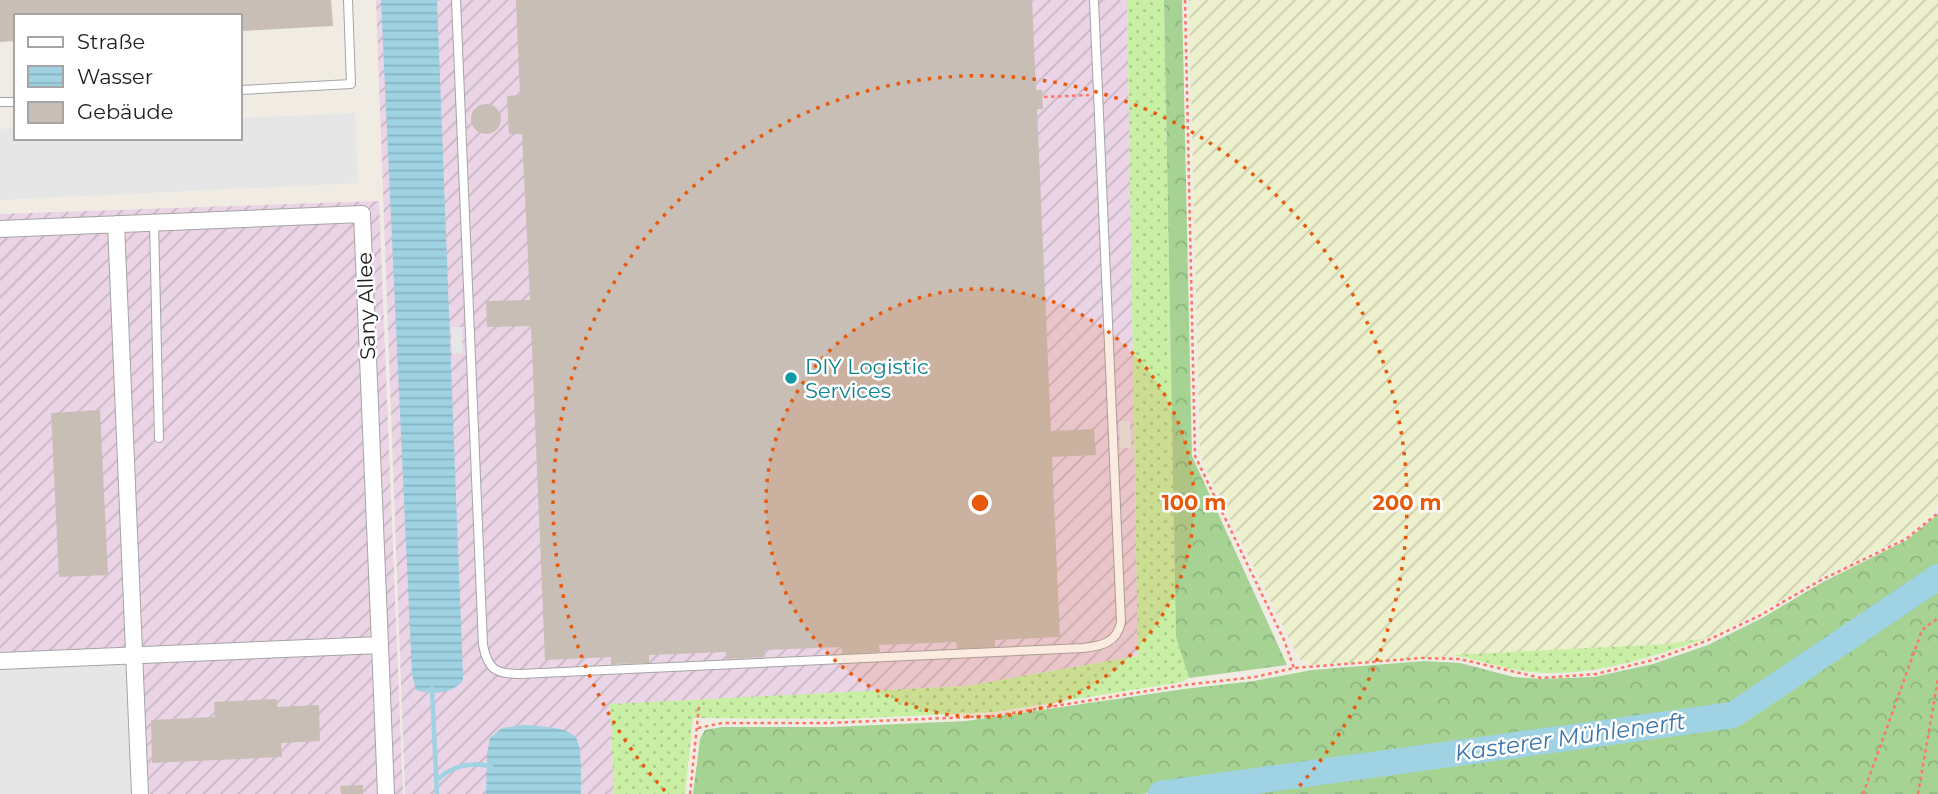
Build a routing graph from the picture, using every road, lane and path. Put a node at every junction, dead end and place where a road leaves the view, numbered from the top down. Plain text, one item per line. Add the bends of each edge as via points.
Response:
1 (348, 0) edge
2 (456, 0) edge
3 (1094, 0) edge
4 (1185, 0) edge
5 (242, 90) edge
6 (1098, 94) junction
7 (1044, 97) dead end
8 (154, 223) junction
9 (116, 224) junction
10 (0, 229) edge
11 (159, 438) dead end
12 (1937, 512) edge
13 (1938, 618) edge
14 (380, 645) junction
15 (134, 656) junction
16 (0, 661) edge
17 (1294, 668) junction
18 (1938, 679) edge
19 (699, 706) dead end
20 (698, 728) junction
21 (140, 794) edge
22 (386, 794) edge
23 (690, 794) edge
24 (1864, 794) edge
25 (1918, 794) edge

1 - 5 lane via 351,84
2 - 6 lane via 483,645 489,665 504,674 1083,648 1101,646 1116,635 1121,622
3 - 6 lane
4 - 17 path via 1195,456
6 - 7 path
8 - 9 street, Sany Allee
8 - 11 lane
8 - 14 street, Sany Allee via 362,214
9 - 10 street, Sany Allee
9 - 15 street
12 - 17 path via 1906,538 1759,616 1653,660 1596,674 1541,678 1460,659 1422,658
13 - 24 path via 1922,630
14 - 15 street
14 - 22 street, Sany Allee
15 - 16 street
15 - 21 street
17 - 20 path via 994,716 722,723
18 - 25 path
19 - 20 path
20 - 23 path

